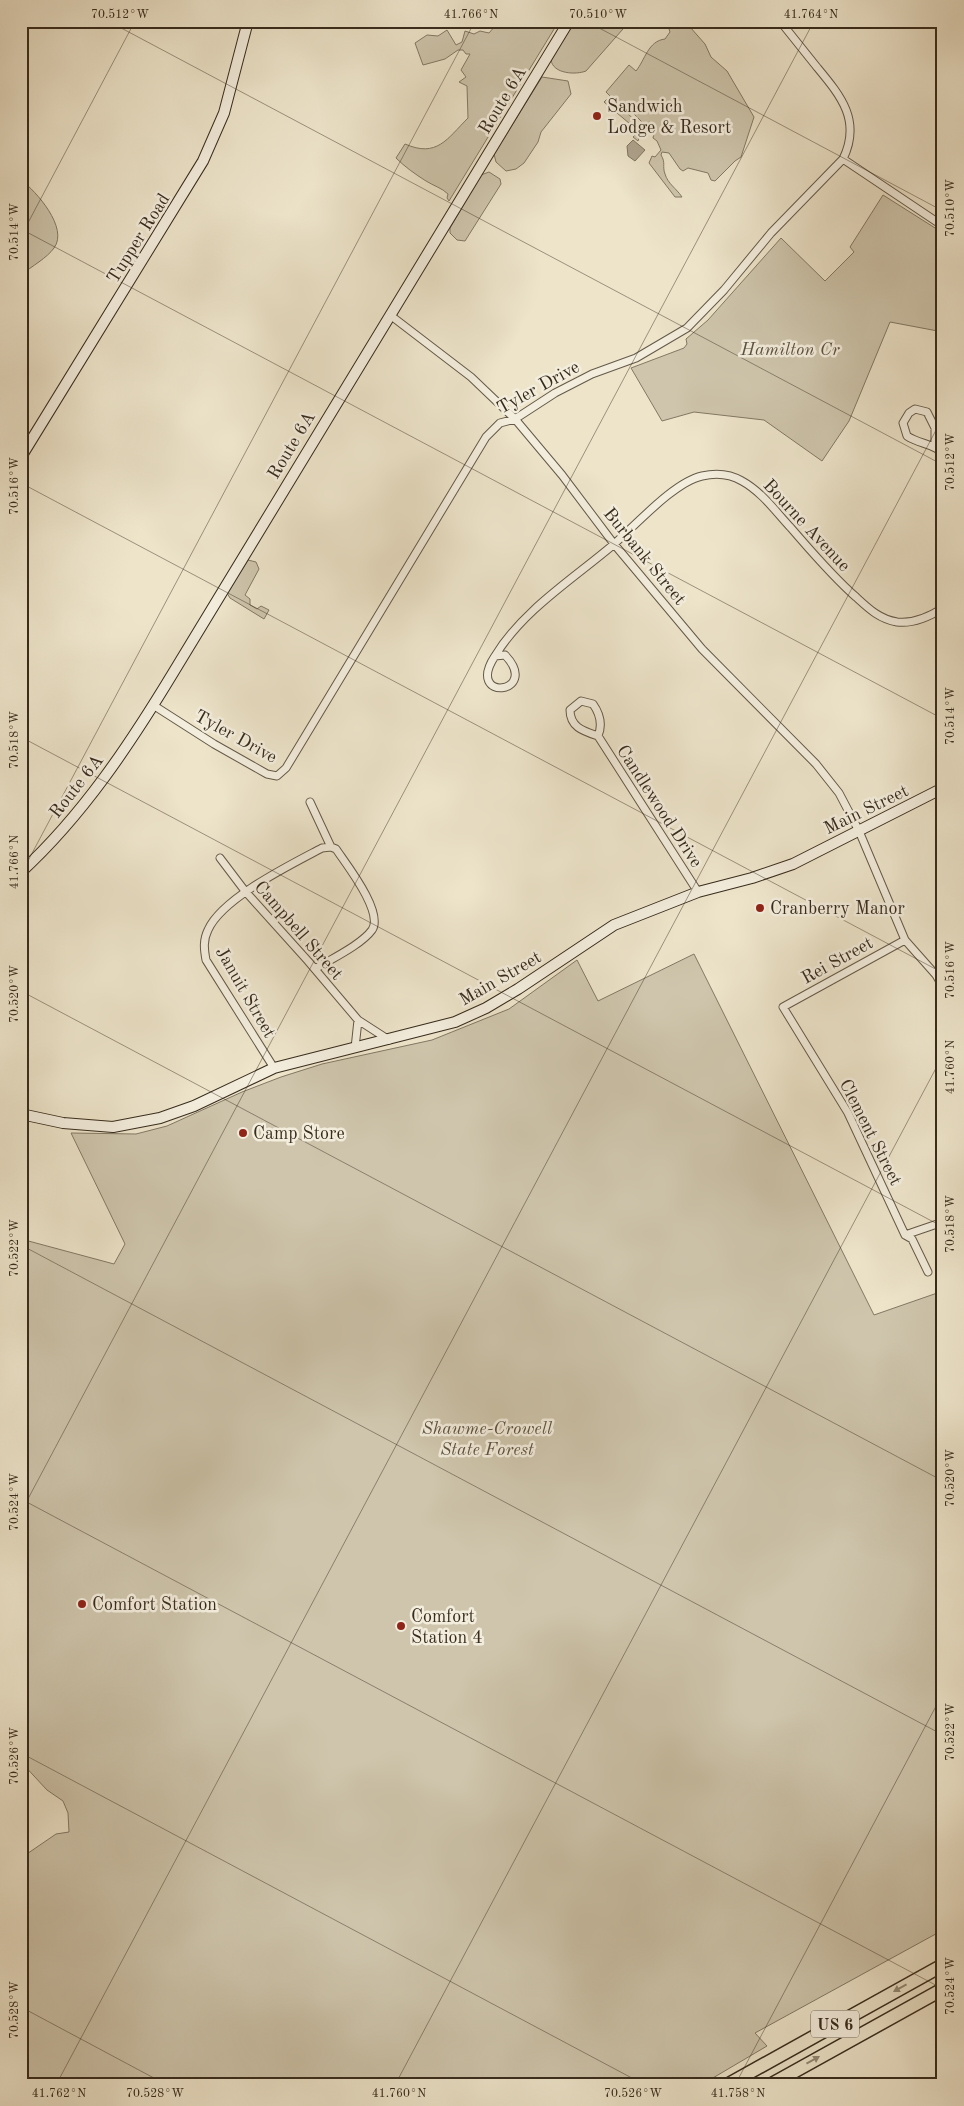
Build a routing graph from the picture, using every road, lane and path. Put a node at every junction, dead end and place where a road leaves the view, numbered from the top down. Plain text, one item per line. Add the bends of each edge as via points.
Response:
1 (248, 21) edge
2 (569, 21) edge
3 (780, 21) edge
4 (843, 159) junction
5 (943, 226) edge
6 (390, 315) junction
7 (515, 419) junction
8 (935, 445) junction
9 (943, 453) edge
10 (21, 457) edge
11 (614, 544) junction
12 (943, 608) edge
13 (495, 656) junction
14 (153, 705) junction
15 (598, 736) junction
16 (943, 788) edge
17 (310, 802) dead end
18 (858, 831) junction
19 (331, 847) junction
20 (220, 858) dead end
21 (21, 872) edge
22 (245, 892) junction
23 (698, 892) junction
24 (905, 940) junction
25 (315, 969) junction
26 (939, 973) edge
27 (943, 987) edge
28 (783, 1006) joint
29 (358, 1020) junction
30 (389, 1040) junction
31 (355, 1048) junction
32 (274, 1068) junction
33 (21, 1114) edge
34 (943, 1222) edge
35 (905, 1235) junction
36 (928, 1272) dead end
37 (943, 1965) edge
38 (943, 1990) edge
39 (727, 2085) edge
40 (770, 2085) edge

1 - 10 main road, Tupper Road via 224,114 204,161
2 - 6 main road, Route 6A
3 - 4 street, Tyler Drive via 842,98 850,126 849,144
4 - 5 street
4 - 7 street, Tyler Drive via 771,233 724,290 687,328 636,358 592,374 555,393
6 - 7 street, Burbank Street via 471,377
6 - 14 main road, Route 6A
7 - 11 street, Burbank Street
7 - 14 street, Tyler Drive via 500,423 486,437 286,768 277,776 266,774
8 - 8 street via 907,436 903,423 908,413 915,409 927,412 935,428
8 - 9 street
11 - 12 street, Bourne Avenue via 687,482 715,474 733,476 769,503 831,575 876,615 898,622 924,619
11 - 13 street, Bourne Avenue via 506,638
11 - 18 street, Burbank Street via 702,649 816,764 839,793
13 - 13 street, Bourne Avenue via 505,655 513,664 513,683 508,688 492,685 487,677 488,666
14 - 21 main road, Route 6A via 99,785 55,838
15 - 15 street, Candlewood Drive via 576,726 570,718 570,710 581,701 593,704 600,714
15 - 23 street, Candlewood Drive
16 - 18 main road, Main Street
17 - 19 street
18 - 23 main road, Main Street via 793,864
18 - 24 street, Burbank Street
19 - 22 street, Januit Street via 322,848
19 - 25 street via 336,849 354,876 374,912 375,920 373,929 363,939
20 - 22 street, Campbell Street
22 - 25 street, Campbell Street
22 - 32 street, Januit Street via 208,928 203,947 206,960
23 - 30 main road, Main Street via 614,925 486,1008 455,1022
24 - 26 street, Burbank Street
24 - 28 street, Rei Street
25 - 29 street, Campbell Street
26 - 27 street, Burbank Street
28 - 35 street, Clement Street via 848,1113
29 - 30 street, Campbell Street
29 - 31 street
30 - 31 main road, Main Street
31 - 32 main road, Main Street
32 - 33 main road, Main Street via 194,1106 150,1120 113,1127 63,1124
34 - 35 street
35 - 36 street, Clement Street via 912,1239
37 -> 39 highway, US 6
40 -> 38 highway, US 6

